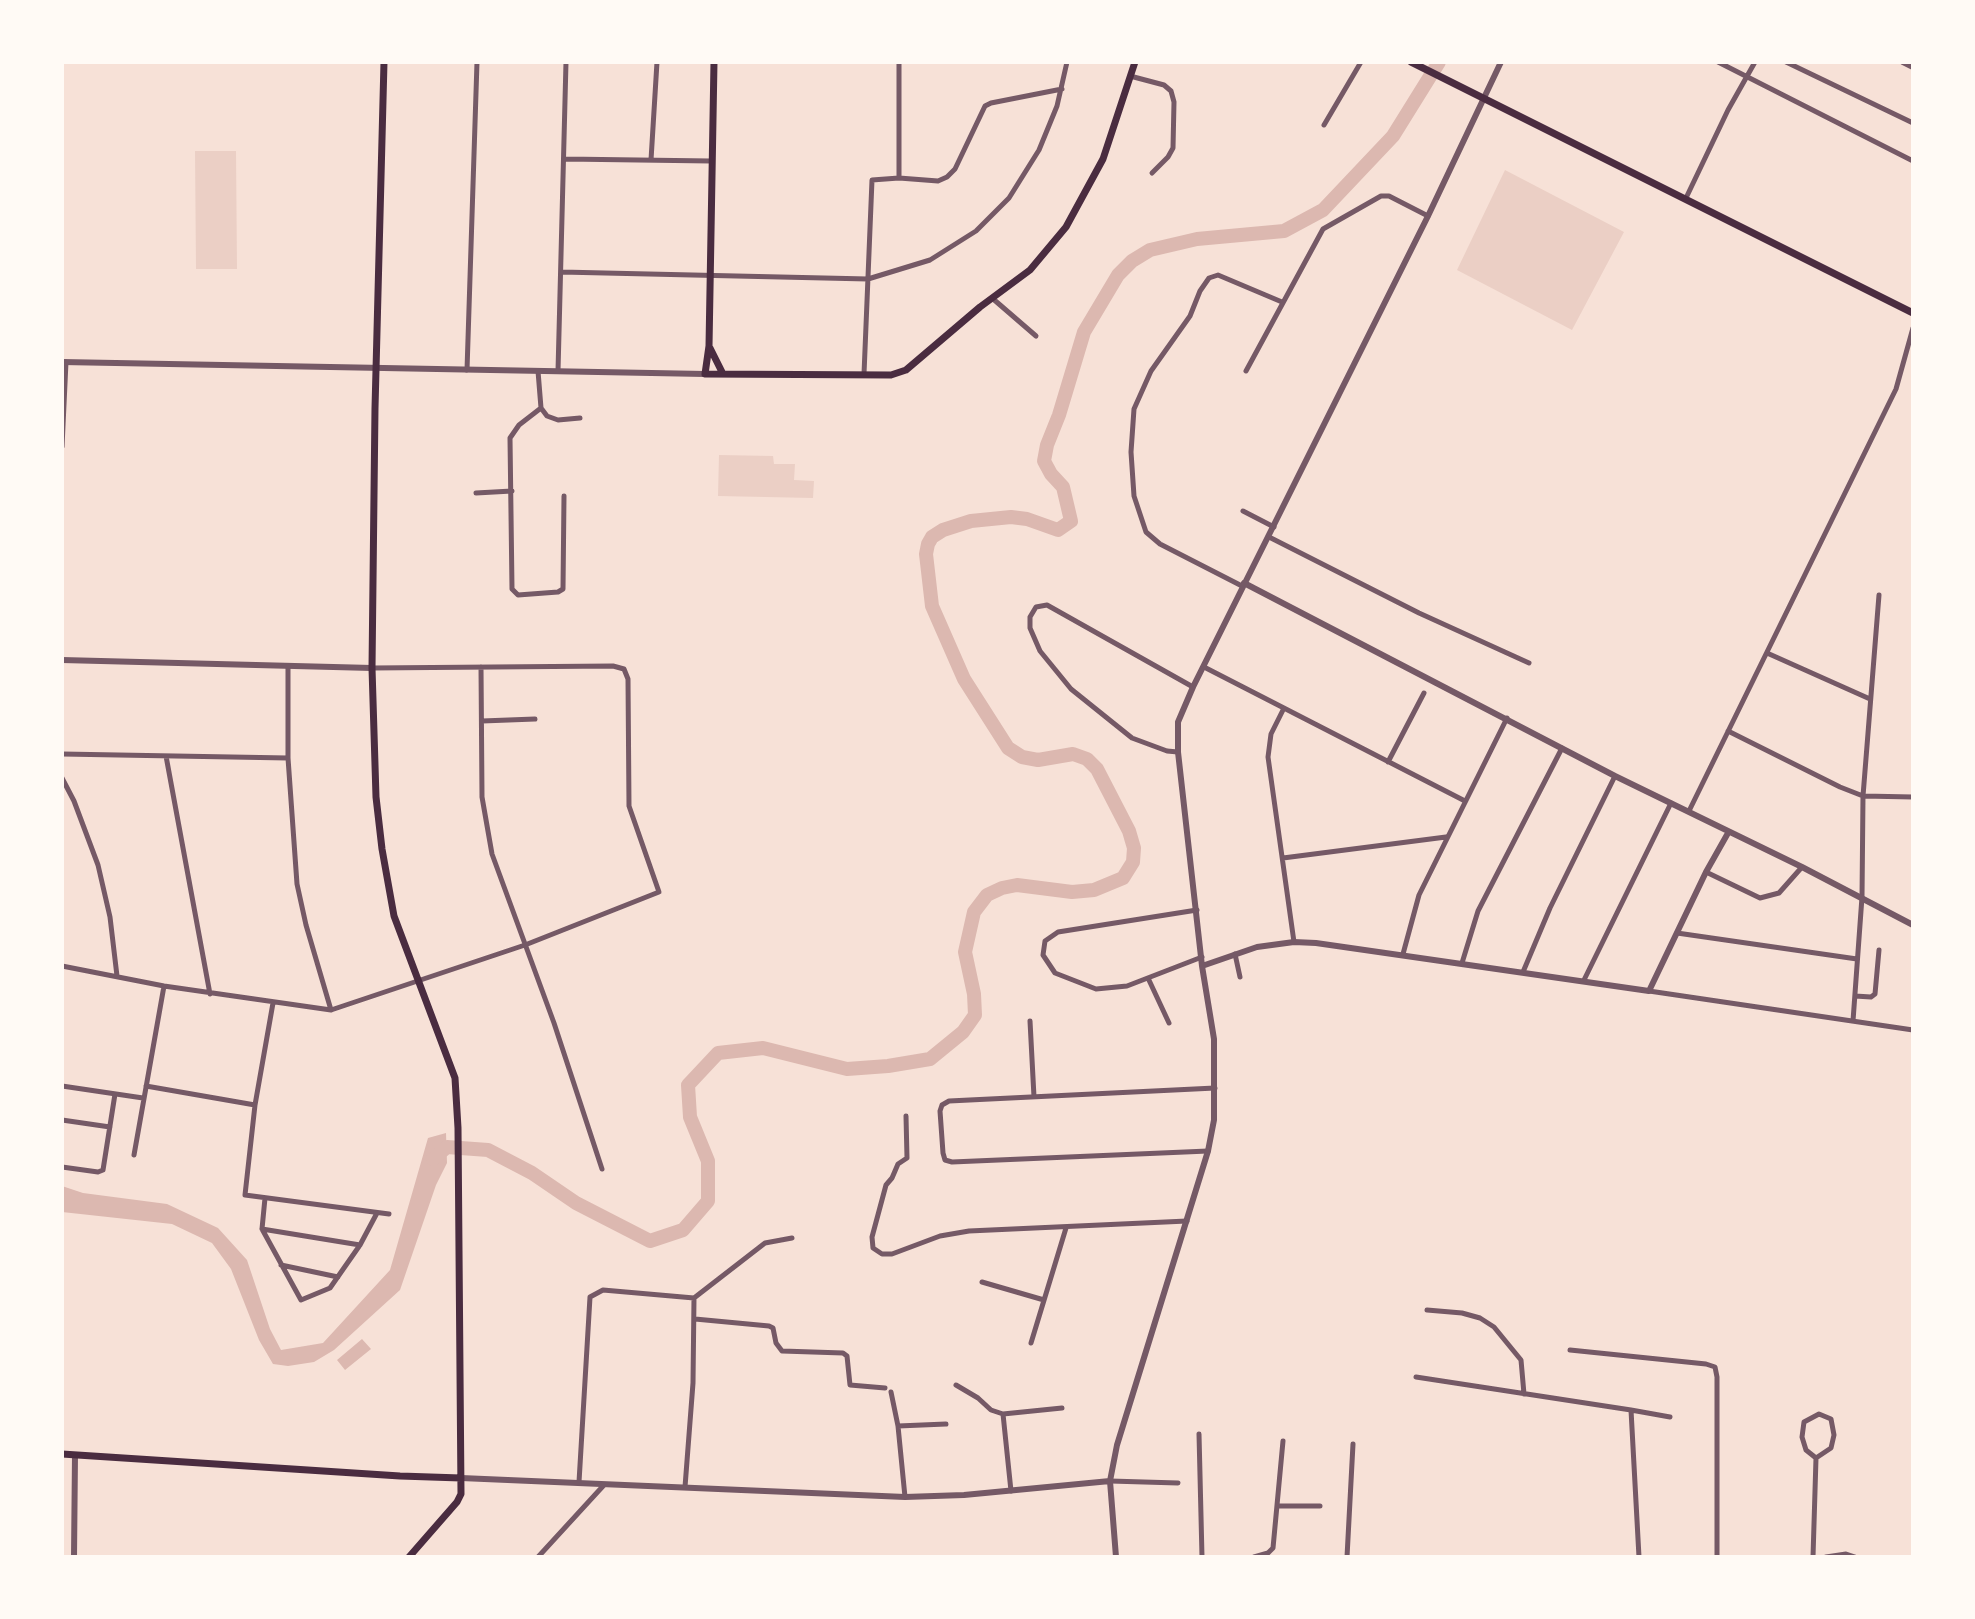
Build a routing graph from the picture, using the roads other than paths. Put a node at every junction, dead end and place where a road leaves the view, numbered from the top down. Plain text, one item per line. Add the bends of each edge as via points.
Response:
1 (384, 62) edge
2 (477, 62) edge
3 (566, 62) edge
4 (657, 62) edge
5 (714, 62) edge
6 (899, 62) edge
7 (1067, 62) edge
8 (1135, 62) edge
9 (1361, 62) edge
10 (1411, 62) edge
11 (1501, 62) edge
12 (1718, 62) edge
13 (1755, 62) edge
14 (1786, 62) edge
15 (1903, 62) edge
16 (1913, 67) edge
17 (1130, 76) junction
18 (1747, 76) junction
19 (1062, 89) junction
20 (1485, 97) junction
21 (1913, 123) edge
22 (1324, 125) dead end
23 (565, 159) junction
24 (651, 160) junction
25 (711, 161) junction
26 (1913, 161) edge
27 (1152, 173) dead end
28 (899, 178) junction
29 (1686, 198) junction
30 (1428, 216) junction
31 (561, 272) junction
32 (709, 275) junction
33 (868, 279) junction
34 (992, 298) junction
35 (1282, 302) junction
36 (1913, 313) edge
37 (1913, 328) edge
38 (1036, 336) dead end
39 (709, 346) junction
40 (64, 362) edge
41 (376, 368) junction
42 (467, 370) junction
43 (538, 371) junction
44 (558, 371) junction
45 (1246, 371) dead end
46 (705, 374) junction
47 (723, 374) junction
48 (864, 374) junction
49 (541, 408) junction
50 (580, 418) dead end
51 (62, 447) edge
52 (512, 491) junction
53 (476, 493) dead end
54 (564, 496) dead end
55 (1243, 511) dead end
56 (1274, 527) junction
57 (1269, 537) junction
58 (1243, 585) junction
59 (1879, 595) dead end
60 (1767, 653) junction
61 (62, 660) edge
62 (1529, 663) dead end
63 (288, 667) junction
64 (481, 667) junction
65 (1204, 667) junction
66 (372, 668) junction
67 (1193, 687) junction
68 (1424, 693) dead end
69 (1870, 699) junction
70 (1284, 708) junction
71 (1507, 718) junction
72 (535, 719) dead end
73 (482, 721) junction
74 (1728, 731) junction
75 (1562, 748) junction
76 (1178, 752) junction
77 (62, 754) edge
78 (166, 756) junction
79 (288, 758) junction
80 (1388, 762) junction
81 (1615, 776) junction
82 (62, 778) edge
83 (1863, 796) junction
84 (1913, 797) edge
85 (1465, 801) junction
86 (1671, 803) junction
87 (1689, 811) junction
88 (1728, 833) junction
89 (1446, 837) junction
90 (1283, 858) junction
91 (1802, 867) junction
92 (1706, 872) junction
93 (1862, 897) junction
94 (1198, 910) junction
95 (1913, 925) edge
96 (1676, 933) junction
97 (1294, 942) junction
98 (525, 945) junction
99 (1879, 950) dead end
100 (1235, 953) junction
101 (1403, 954) junction
102 (1202, 957) junction
103 (1857, 959) junction
104 (1462, 963) junction
105 (62, 966) edge
106 (1202, 966) junction
107 (1523, 972) junction
108 (117, 976) junction
109 (1240, 977) dead end
110 (1148, 978) junction
111 (416, 980) junction
112 (1584, 980) junction
113 (164, 986) junction
114 (1649, 991) junction
115 (210, 994) junction
116 (1855, 996) junction
117 (273, 1003) junction
118 (331, 1010) junction
119 (1030, 1021) dead end
120 (1853, 1021) junction
121 (1169, 1023) dead end
122 (1913, 1030) edge
123 (62, 1086) edge
124 (146, 1086) junction
125 (1216, 1088) junction
126 (115, 1094) junction
127 (1034, 1097) junction
128 (143, 1098) junction
129 (255, 1105) junction
130 (906, 1116) dead end
131 (62, 1120) edge
132 (110, 1127) junction
133 (1208, 1151) junction
134 (134, 1155) dead end
135 (62, 1167) edge
136 (602, 1169) dead end
137 (265, 1198) junction
138 (377, 1213) junction
139 (389, 1214) dead end
140 (1187, 1221) junction
141 (1066, 1228) junction
142 (262, 1229) junction
143 (792, 1238) dead end
144 (360, 1245) junction
145 (280, 1265) junction
146 (338, 1277) junction
147 (982, 1282) dead end
148 (694, 1298) junction
149 (1044, 1300) junction
150 (1427, 1310) dead end
151 (695, 1319) junction
152 (1031, 1343) dead end
153 (1570, 1350) dead end
154 (1416, 1377) dead end
155 (956, 1385) dead end
156 (1524, 1394) junction
157 (1062, 1408) dead end
158 (1631, 1410) junction
159 (1003, 1414) junction
160 (1670, 1417) dead end
161 (946, 1424) dead end
162 (898, 1426) junction
163 (1199, 1434) dead end
164 (1283, 1441) dead end
165 (1353, 1444) dead end
166 (62, 1454) edge
167 (75, 1455) junction
168 (1816, 1458) junction
169 (461, 1478) junction
170 (1110, 1481) junction
171 (579, 1482) junction
172 (1178, 1483) dead end
173 (604, 1485) junction
174 (685, 1487) junction
175 (1011, 1491) junction
176 (905, 1497) junction
177 (1277, 1506) junction
178 (1320, 1506) dead end
179 (74, 1557) edge
180 (409, 1557) edge
181 (538, 1557) edge
182 (1116, 1557) edge
183 (1202, 1557) edge
184 (1254, 1557) edge
185 (1347, 1557) edge
186 (1639, 1557) edge
187 (1717, 1557) edge
188 (1813, 1557) edge
189 (1826, 1557) edge
190 (1855, 1557) edge

1 - 41 main road
2 - 42 street
3 - 23 street
4 - 24 street
5 - 25 main road
6 - 28 street
7 - 19 street
8 - 17 main road
9 - 22 street
10 - 20 main road
11 - 20 street
12 - 18 street
13 - 18 street
14 - 21 street
15 - 16 street
17 - 27 street via 1164,85 1174,102 1173,148
17 - 34 main road via 1103,159 1080,205 1030,270
18 - 26 street
18 - 29 street
19 - 28 street via 985,106 947,177
19 - 33 street via 1039,150 994,215 930,260
20 - 29 main road
20 - 30 street
23 - 24 street
23 - 31 street
24 - 25 street
25 - 32 main road
28 - 33 street via 872,180
29 - 36 main road
30 - 35 street via 1381,196 1329,225 1318,234
30 - 56 street
31 - 32 street
31 - 44 street
32 - 33 street
32 - 39 main road
33 - 48 street
34 - 38 street
34 - 48 main road via 899,374
35 - 45 street
35 - 58 street via 1218,275 1209,278 1151,371 1134,409 1134,496 1146,532
37 - 60 street via 1896,389
39 - 46 main road
39 - 47 main road
40 - 41 street
40 - 51 street
41 - 42 street
41 - 66 main road
42 - 43 street
43 - 44 street
43 - 49 street
44 - 46 street
46 - 47 main road
47 - 48 main road
49 - 50 street via 558,420
49 - 52 street via 510,438
52 - 53 street
52 - 54 street via 512,589 518,595 563,589
55 - 56 street
56 - 57 street
57 - 58 street
57 - 62 street
58 - 65 street
58 - 71 street
59 - 69 street
60 - 69 street
60 - 74 street
61 - 63 street
63 - 66 street
63 - 79 street
64 - 66 street
64 - 73 street
64 - 98 street via 613,666 624,669 628,679 629,806 659,892
65 - 67 street
65 - 70 street
66 - 111 main road via 382,849 394,916
67 - 76 street via 1178,722
67 - 76 street via 1047,605 1036,607 1030,617 1040,651 1071,689 1132,738
68 - 80 street
69 - 83 street
70 - 80 street
70 - 90 street via 1268,746
71 - 75 street
71 - 85 street
72 - 73 street
73 - 98 street via 487,832
74 - 83 street
74 - 87 street
75 - 81 street
75 - 104 street via 1478,911
76 - 94 street
77 - 78 street
78 - 79 street
78 - 115 street
79 - 118 street via 300,902
80 - 85 street
81 - 86 street
81 - 107 street
82 - 108 street via 98,865
83 - 84 street
83 - 93 street
85 - 89 street
86 - 87 street
86 - 112 street
87 - 88 street
88 - 91 street
88 - 92 street
89 - 90 street
89 - 101 street via 1419,895
90 - 97 street
91 - 92 street via 1779,893 1760,898
91 - 93 street
92 - 96 street
93 - 95 street
93 - 103 street
94 - 102 street
94 - 110 street via 1058,932 1043,946 1055,973 1096,989
96 - 103 street
96 - 114 street
97 - 100 street
97 - 101 street
98 - 111 street
98 - 136 street
99 - 116 street via 1875,994
100 - 106 street
100 - 109 street
101 - 104 street
102 - 106 street
102 - 110 street
103 - 116 street
104 - 107 street
105 - 108 street
106 - 125 street
107 - 112 street
108 - 113 street
110 - 121 street
111 - 118 street
111 - 169 main road via 455,1078
112 - 114 street
113 - 115 street
113 - 124 street
114 - 120 street
115 - 117 street
116 - 120 street
117 - 118 street
117 - 129 street
119 - 127 street
120 - 122 street
123 - 126 street
124 - 128 street
124 - 129 street
125 - 127 street
125 - 133 street
126 - 128 street
126 - 132 street
127 - 133 street via 942,1105 945,1160
128 - 134 street
129 - 137 street via 243,1191
130 - 141 street via 907,1155 884,1190 871,1243 877,1251 892,1254 969,1231
131 - 132 street
132 - 135 street via 103,1170
133 - 140 street
137 - 138 street
137 - 142 street
138 - 139 street
138 - 144 street
140 - 141 street
140 - 170 street via 1132,1391
141 - 149 street
142 - 144 street
142 - 145 street
143 - 148 street via 765,1243
144 - 146 street
145 - 146 street
145 - 146 street via 301,1300 326,1291
147 - 149 street
148 - 151 street
148 - 171 street via 603,1290 590,1297
149 - 152 street
150 - 156 street via 1462,1313 1494,1327 1521,1360
151 - 162 street via 769,1326 782,1351 843,1353 850,1385 888,1390
151 - 174 street
153 - 187 street via 1715,1367
154 - 156 street
155 - 159 street
156 - 158 street
157 - 159 street
158 - 160 street
158 - 186 street
159 - 175 street
161 - 162 street
162 - 176 street
163 - 183 street
164 - 177 street
165 - 185 street
166 - 167 main road
167 - 169 main road
167 - 179 street
168 - 168 street via 1831,1448 1834,1435 1831,1419 1819,1414 1802,1429 1806,1450
168 - 188 street
169 - 171 street
169 - 180 main road via 459,1498
170 - 172 street
170 - 175 street
170 - 182 street
171 - 173 street
173 - 174 street
173 - 181 street
174 - 176 street
175 - 176 street
177 - 178 street
177 - 184 street via 1273,1548
189 - 190 street

